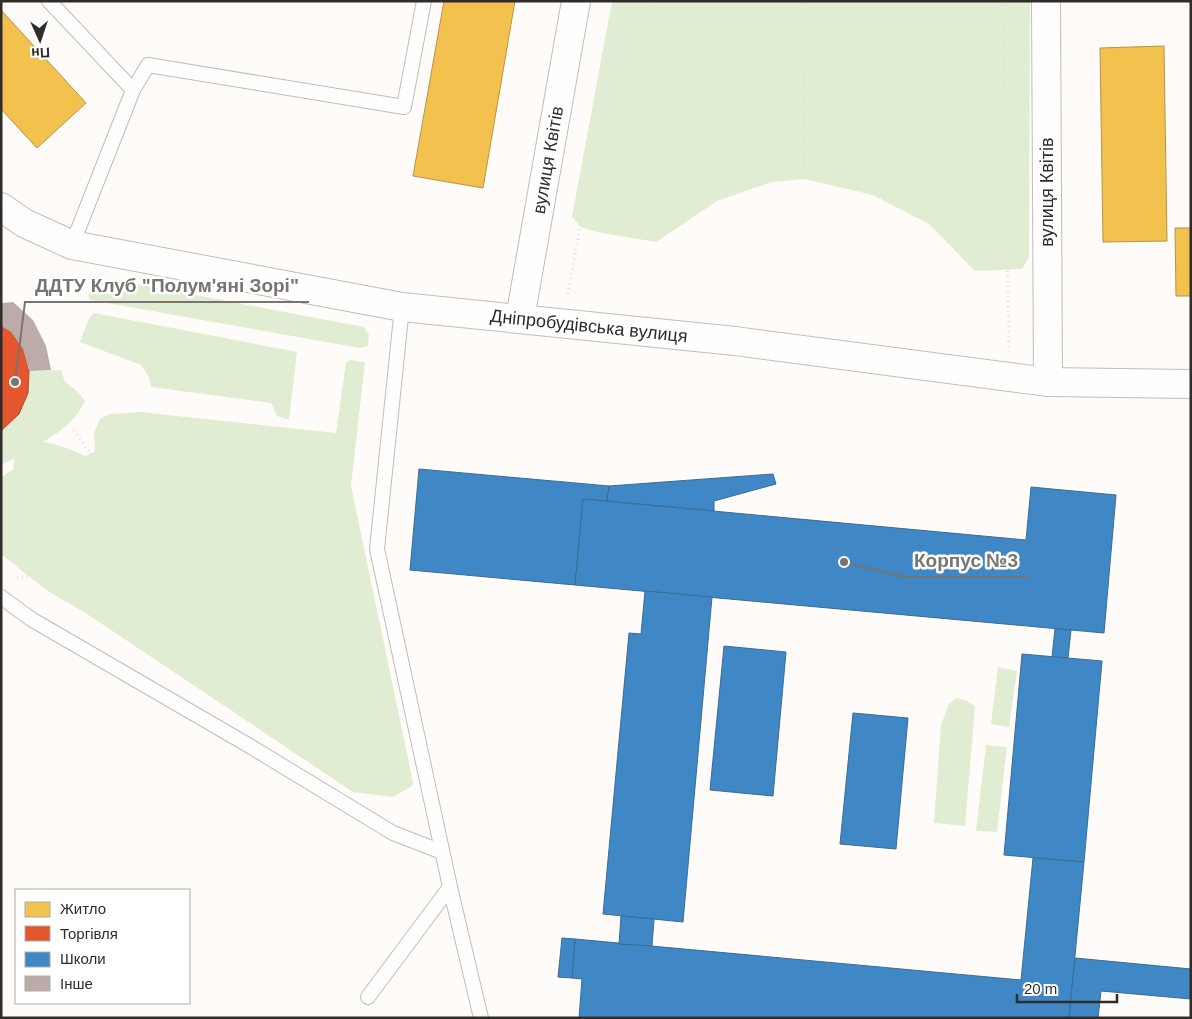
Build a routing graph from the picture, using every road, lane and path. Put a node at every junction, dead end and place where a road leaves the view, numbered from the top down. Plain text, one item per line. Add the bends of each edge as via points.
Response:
1 (49, 1) edge
2 (424, 1) edge
3 (576, 1) edge
4 (620, 1) edge
5 (657, 1) edge
6 (805, 1) edge
7 (1003, 1) edge
8 (1046, 1) edge
9 (611, 48) junction
10 (133, 90) junction
11 (1, 207) edge
12 (72, 245) junction
13 (402, 307) junction
14 (520, 318) junction
15 (563, 324) junction
16 (1010, 378) junction
17 (1048, 382) junction
18 (1191, 384) edge
19 (74, 430) dead end
20 (323, 436) dead end
21 (161, 552) junction
22 (11, 579) dead end
23 (1, 597) edge
24 (248, 746) junction
25 (442, 852) junction
26 (450, 887) junction
27 (368, 997) dead end
28 (481, 1018) edge

1 - 10 lane
2 - 10 lane via 404,107 148,65
3 - 14 street, вулиця Квітів
4 - 9 path
5 - 9 path
6 - 9 path via 804,179
7 - 16 path
8 - 17 street, вулиця Квітів
9 - 15 path
10 - 12 lane
11 - 12 street, Дніпробудівська вулиця via 24,223
12 - 13 street, Дніпробудівська вулиця
13 - 14 street, Дніпробудівська вулиця
13 - 25 lane via 377,550
14 - 15 street, Дніпробудівська вулиця
15 - 16 street, Дніпробудівська вулиця via 736,341
16 - 17 street, Дніпробудівська вулиця
17 - 18 street, Дніпробудівська вулиця
19 - 21 path
20 - 21 path via 288,465
21 - 22 path
21 - 24 path via 190,599
23 - 24 lane via 31,619
24 - 25 lane via 394,833
25 - 26 lane
26 - 27 lane
26 - 28 lane

